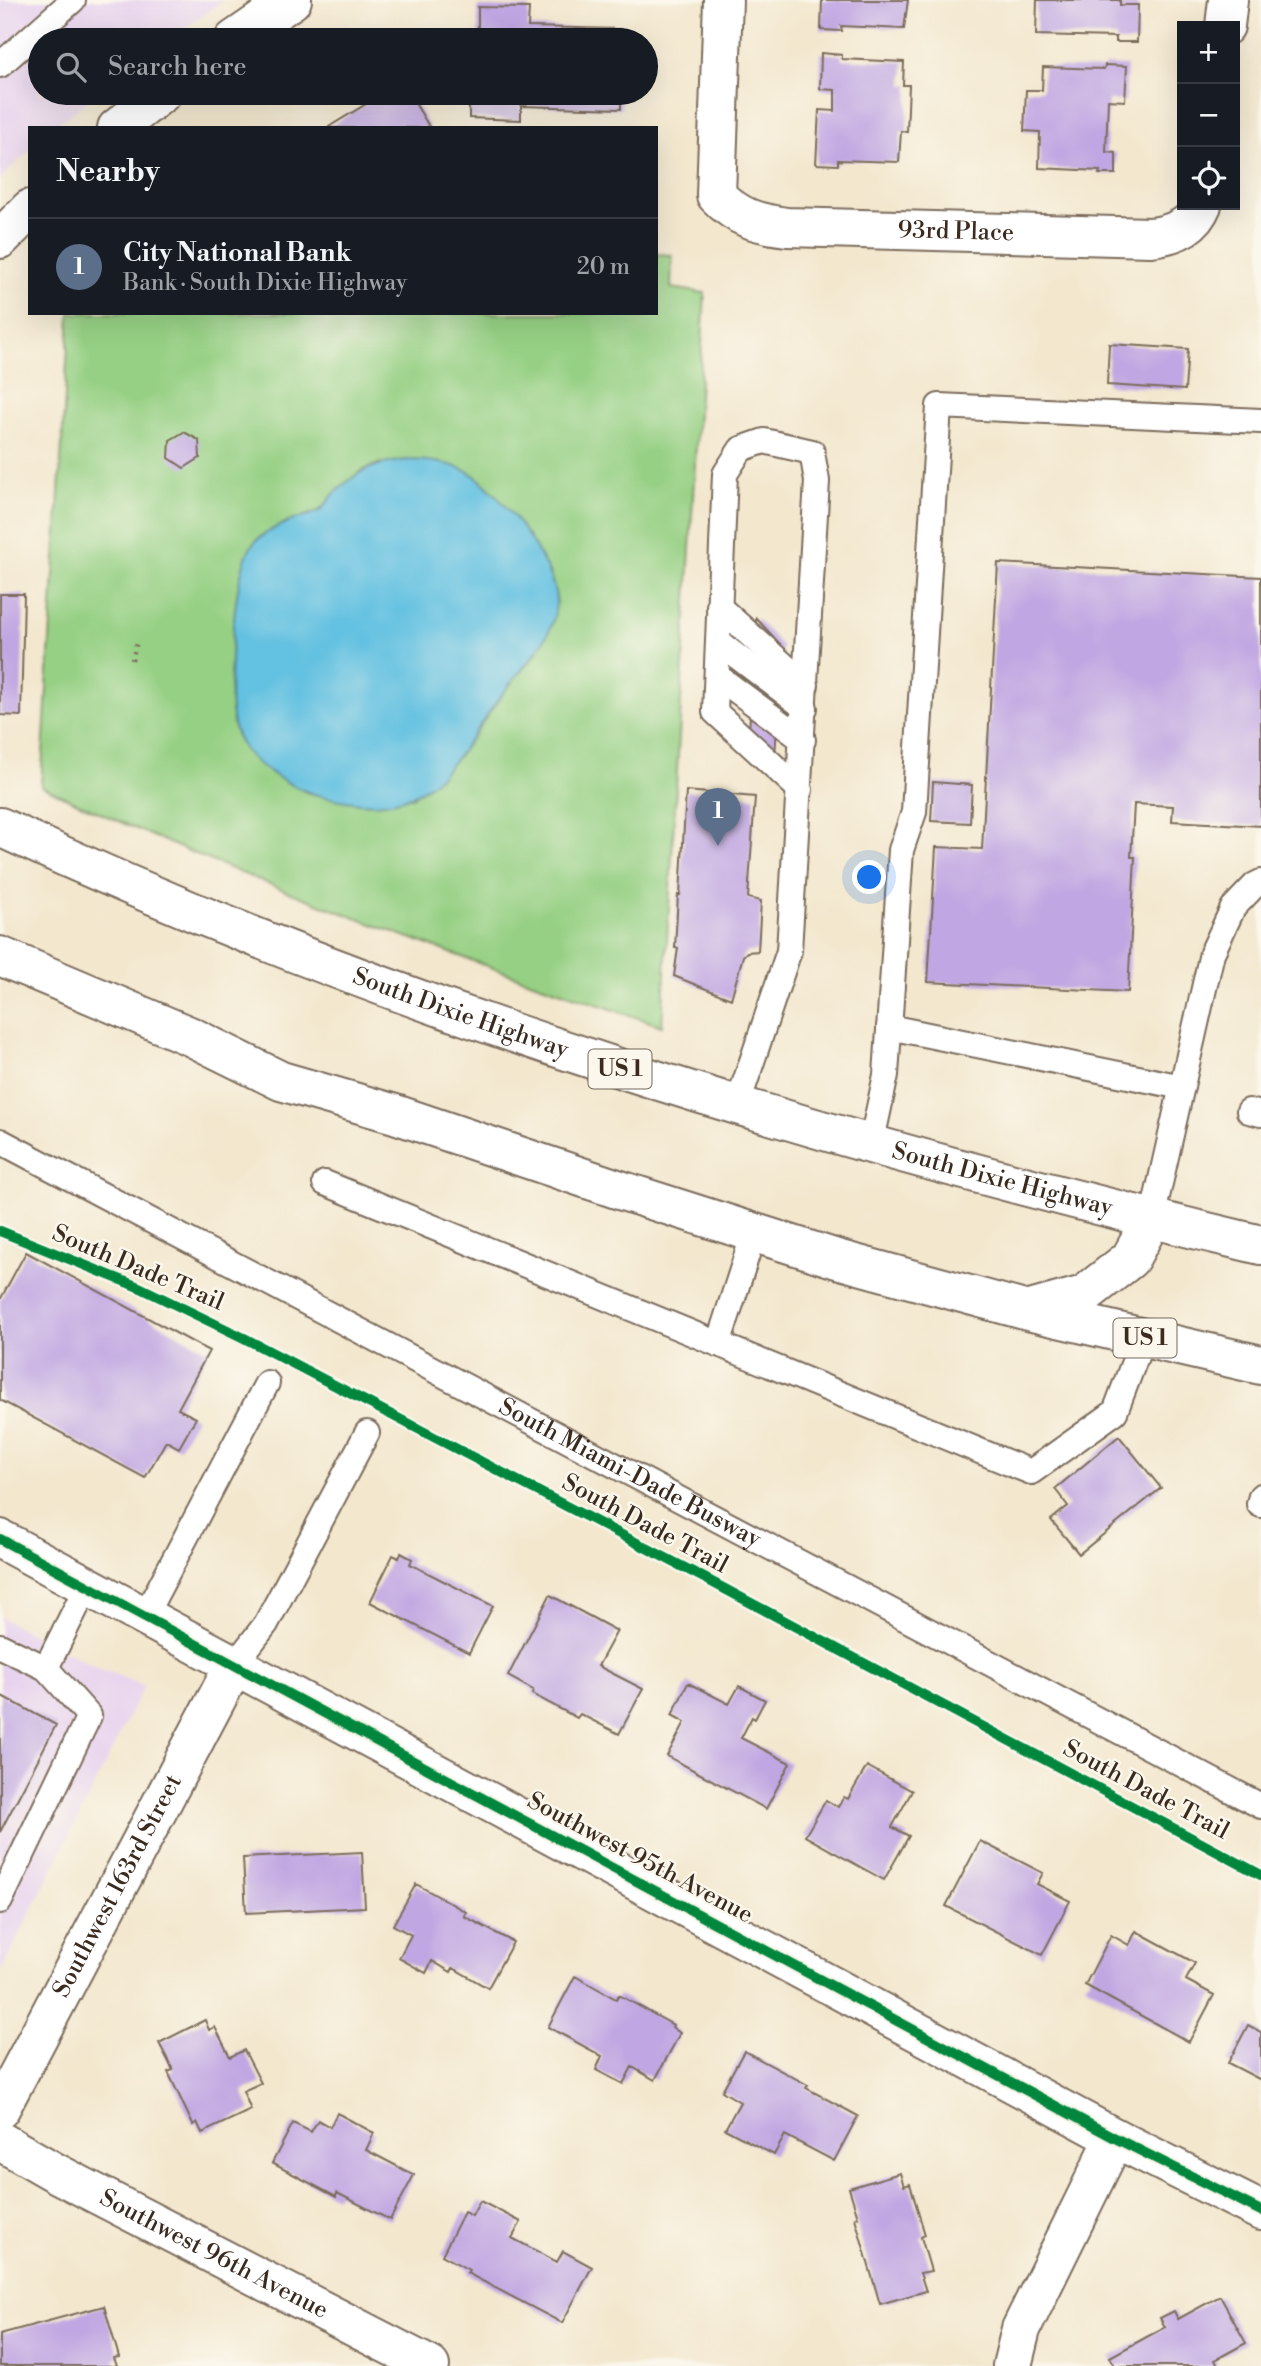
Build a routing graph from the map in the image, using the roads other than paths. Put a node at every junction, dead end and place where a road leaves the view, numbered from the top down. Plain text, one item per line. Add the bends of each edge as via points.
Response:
1 (73, 0) edge
2 (723, 0) edge
3 (1228, 0) edge
4 (277, 4) edge
5 (1226, 21) edge
6 (42, 28) edge
7 (248, 28) edge
8 (28, 40) edge
9 (0, 65) edge
10 (147, 105) edge
11 (120, 126) edge
12 (28, 210) edge
13 (1199, 210) edge
14 (0, 239) edge
15 (1261, 421) edge
16 (719, 607) junction
17 (718, 642) junction
18 (717, 676) junction
19 (805, 697) junction
20 (803, 740) junction
21 (800, 790) junction
22 (0, 827) edge
23 (1261, 882) edge
24 (0, 956) edge
25 (889, 1027) junction
26 (1182, 1087) junction
27 (737, 1106) junction
28 (0, 1141) edge
29 (871, 1145) junction
30 (325, 1183) dead end
31 (1152, 1219) junction
32 (754, 1233) junction
33 (1261, 1245) edge
34 (1028, 1311) junction
35 (1143, 1338) junction
36 (719, 1344) junction
37 (1261, 1365) edge
38 (267, 1382) dead end
39 (367, 1433) dead end
40 (1261, 1496) edge
41 (1261, 1505) edge
42 (0, 1539) edge
43 (88, 1584) junction
44 (144, 1617) junction
45 (0, 1646) edge
46 (235, 1664) junction
47 (46, 1668) junction
48 (1261, 1806) edge
49 (0, 1900) edge
50 (0, 2109) edge
51 (1115, 2138) junction
52 (0, 2141) edge
53 (1261, 2211) edge
54 (429, 2365) edge
55 (1012, 2366) edge

1 - 6 lane
2 - 13 main road, 93rd Place via 716,195 731,210 760,223 1150,237 1178,230
3 - 5 main road
4 - 7 main road
8 - 9 lane
10 - 11 main road
12 - 14 main road
15 - 25 lane via 939,406 914,812 901,850
16 - 17 lane
16 - 19 lane
16 - 19 lane via 726,474 741,449 764,441 812,452 817,481
17 - 18 lane
17 - 19 lane
18 - 20 lane
18 - 21 lane via 715,712
19 - 20 lane
20 - 21 lane
21 - 27 lane via 789,951
22 - 27 main road, South Dixie Highway / US 1 via 222,924 411,998
23 - 26 lane via 1233,908 1212,953
24 - 32 main road, US 1 via 192,1037 281,1081
25 - 26 lane
25 - 29 lane via 886,1075
26 - 31 lane
27 - 29 main road, South Dixie Highway / US 1
28 - 48 lane, South Miami-Dade Busway
29 - 31 main road, South Dixie Highway / US 1
30 - 36 lane
31 - 33 main road, South Dixie Highway / US 1
31 - 34 main road via 1130,1259 1084,1295
32 - 34 main road, US 1
32 - 36 lane
34 - 35 main road, US 1
35 - 36 lane via 1115,1412 1031,1472
35 - 37 main road, US 1
38 - 44 lane
39 - 46 lane via 266,1624
40 - 41 lane
42 - 43 main road, Southwest 95th Avenue
43 - 44 main road, Southwest 95th Avenue
43 - 47 lane
44 - 46 main road, Southwest 95th Avenue
45 - 47 lane
46 - 50 main road, Southwest 163rd Street
46 - 51 main road, Southwest 95th Avenue
47 - 49 lane via 89,1716
51 - 53 main road, Southwest 95th Avenue
51 - 55 main road via 1021,2329
52 - 54 main road, Southwest 96th Avenue

